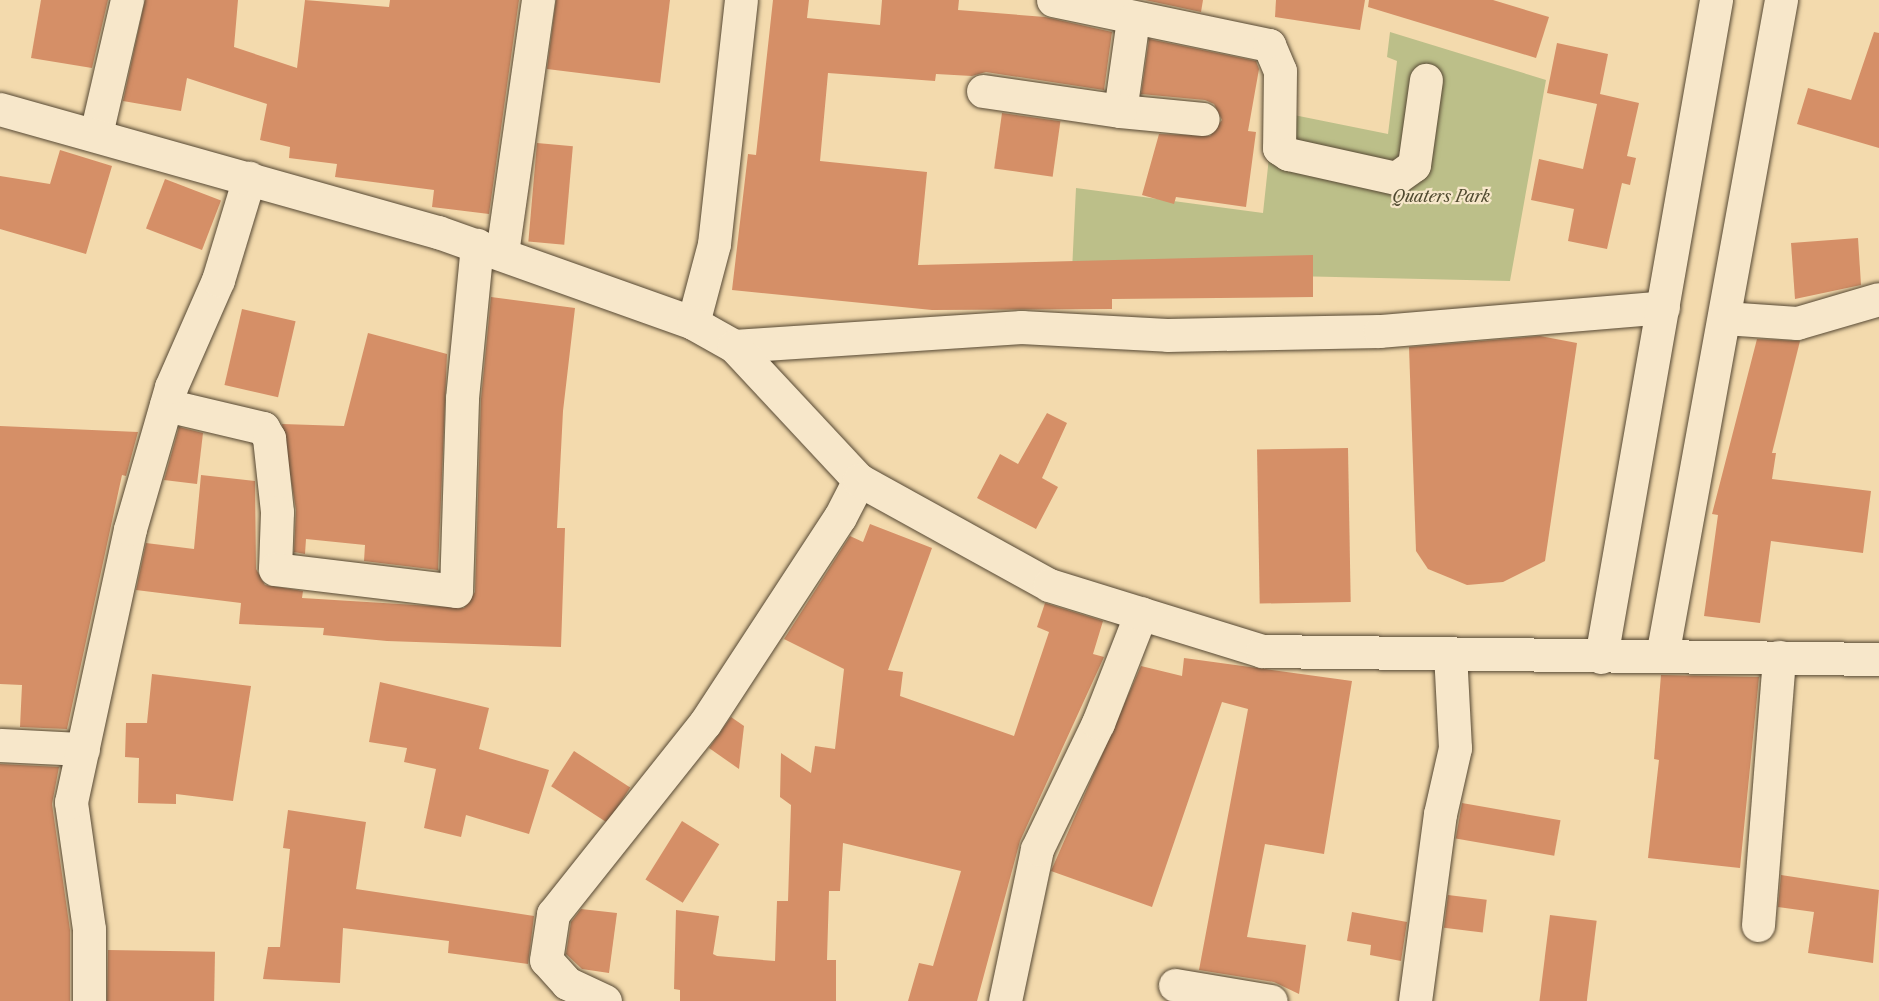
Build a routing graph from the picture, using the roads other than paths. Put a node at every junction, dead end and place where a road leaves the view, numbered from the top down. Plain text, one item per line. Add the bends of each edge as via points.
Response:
1 (127, 0) edge
2 (538, 0) edge
3 (741, 0) edge
4 (1053, 0) edge
5 (1716, 0) edge
6 (1780, 0) edge
7 (1133, 18) junction
8 (1426, 80) dead end
9 (983, 91) dead end
10 (0, 109) edge
11 (1120, 111) junction
12 (1203, 119) dead end
13 (96, 134) junction
14 (249, 178) junction
15 (490, 249) junction
16 (1877, 296) edge
17 (1663, 307) junction
18 (1724, 318) junction
19 (693, 323) junction
20 (734, 346) junction
21 (166, 405) junction
22 (859, 480) junction
23 (1141, 613) junction
24 (1450, 654) junction
25 (1662, 656) junction
26 (1601, 657) junction
27 (1779, 657) junction
28 (1879, 659) edge
29 (0, 745) edge
30 (83, 749) junction
31 (1758, 925) dead end
32 (1175, 985) dead end
33 (89, 1001) edge
34 (605, 1001) edge
35 (1005, 1001) edge
36 (1271, 1001) edge
37 (1415, 1001) edge

1 - 13 street
2 - 15 street
3 - 19 street via 714,244
4 - 7 street
5 - 17 street
6 - 18 street
7 - 8 street via 1269,45 1280,71 1279,148 1288,154 1396,178 1414,165
7 - 11 street
9 - 11 street
10 - 13 street
11 - 12 street
13 - 14 street
14 - 15 street
14 - 21 street via 218,280
15 - 19 street
15 - 21 street via 462,398 456,591 274,569 278,512 268,438 263,428
16 - 18 street via 1797,323
17 - 20 street via 1380,331 1167,335 1021,327
17 - 26 street
18 - 25 street
19 - 20 street
20 - 22 street
21 - 30 street via 130,528
22 - 23 street via 1049,585
22 - 34 street via 840,517 705,723 554,914 546,960 567,983
23 - 24 street via 1262,651
23 - 35 street via 1098,723 1037,849
24 - 26 street
24 - 37 street via 1455,748 1440,814
25 - 26 street
25 - 27 street
27 - 28 street
27 - 31 street
29 - 30 street
30 - 33 street via 71,802 89,929
32 - 36 street

